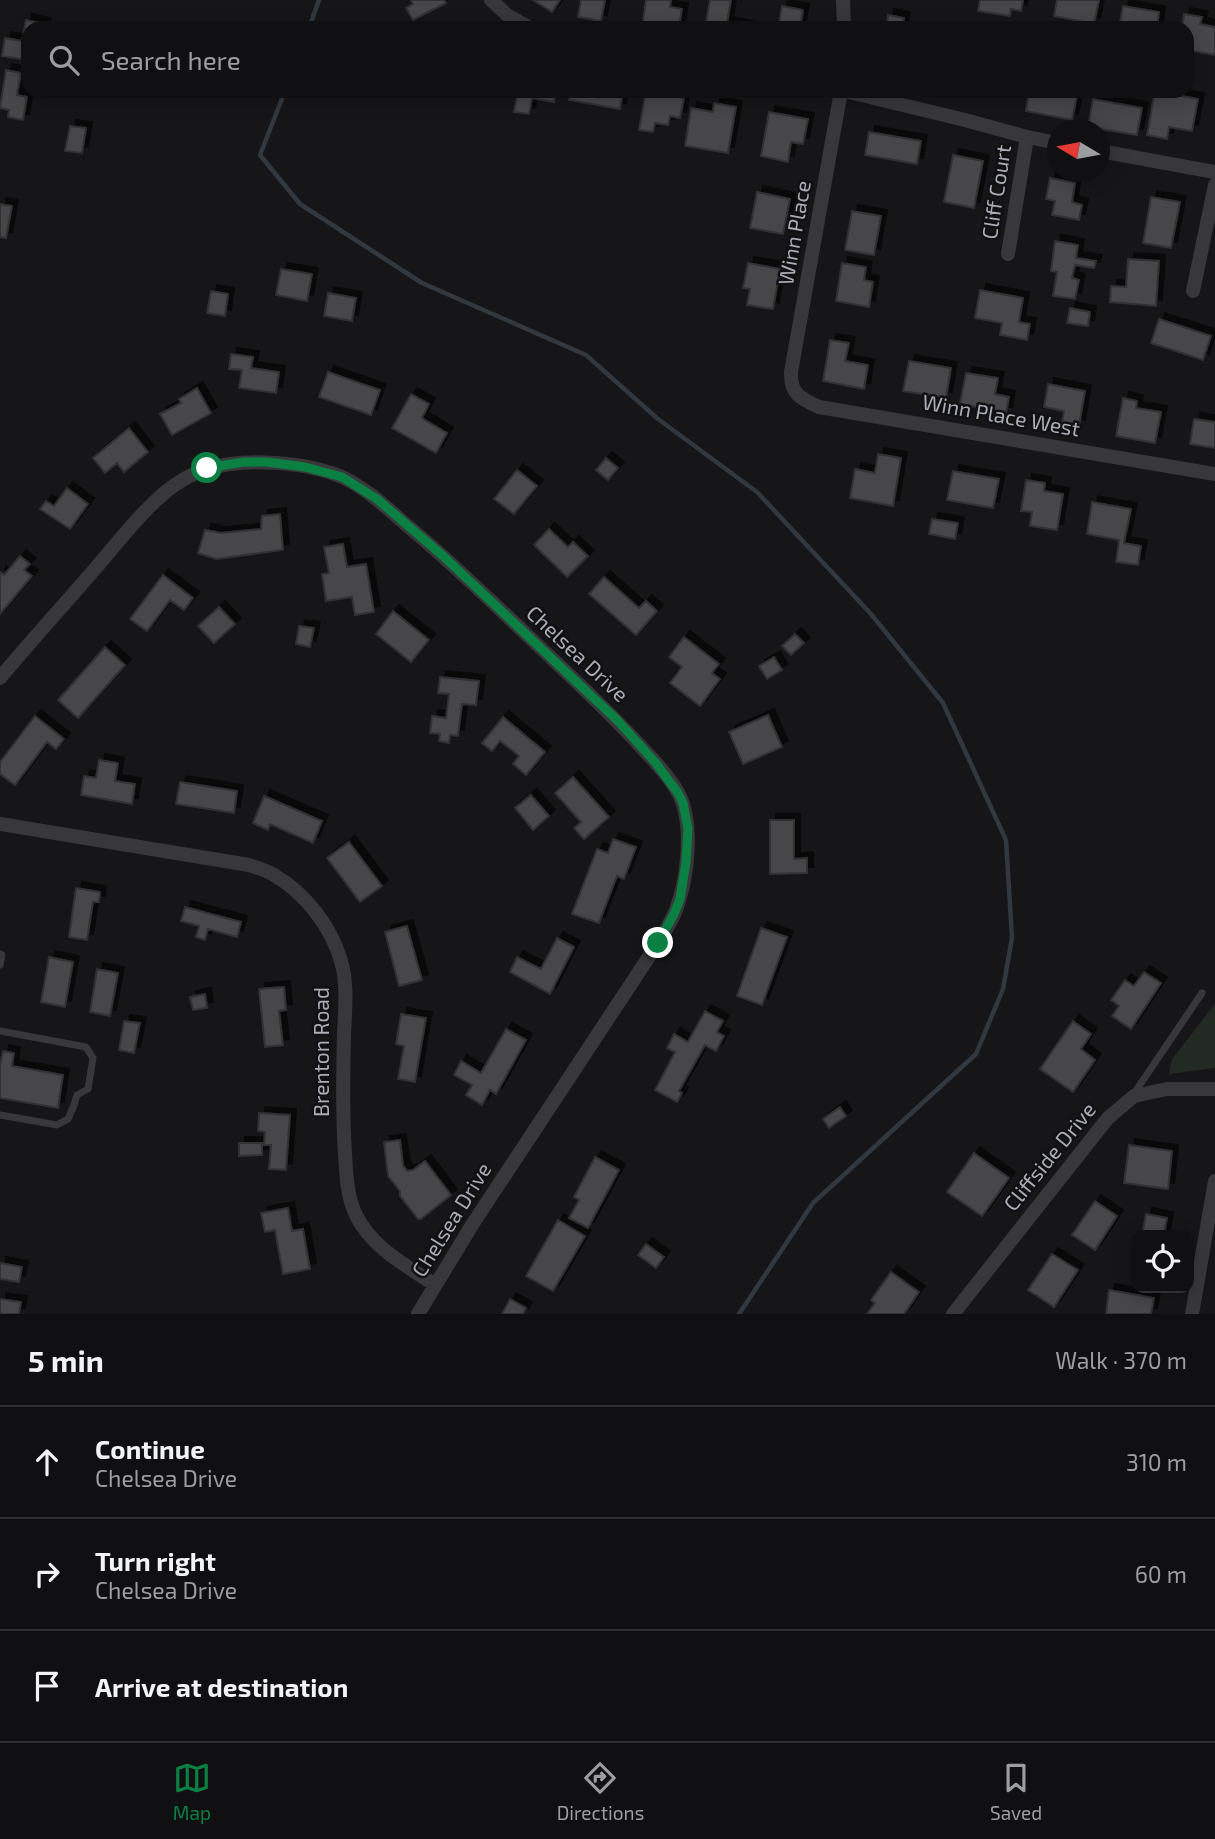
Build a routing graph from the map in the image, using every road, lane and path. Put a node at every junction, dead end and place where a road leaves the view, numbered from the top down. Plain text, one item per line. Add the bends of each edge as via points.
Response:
1 (491, 0) edge
2 (843, 0) edge
3 (518, 21) edge
4 (844, 21) edge
5 (842, 98) edge
6 (872, 98) edge
7 (1027, 137) junction
8 (1047, 141) edge
9 (1110, 153) edge
10 (1215, 172) edge
11 (1215, 186) edge
12 (1008, 254) dead end
13 (1193, 291) dead end
14 (790, 382) joint
15 (1215, 474) edge
16 (0, 678) edge
17 (0, 824) edge
18 (0, 954) edge
19 (0, 965) edge
20 (1202, 993) dead end
21 (0, 1031) edge
22 (1215, 1089) edge
23 (1130, 1098) junction
24 (0, 1115) edge
25 (1215, 1181) edge
26 (435, 1285) junction
27 (418, 1314) edge
28 (953, 1314) edge
29 (1192, 1314) edge

1 - 3 street
2 - 4 street
5 - 14 street, Winn Place
6 - 7 street
7 - 8 street
7 - 12 street, Cliff Court
9 - 10 street
11 - 13 street
14 - 15 street, Winn Place West via 798,396 819,407
16 - 26 street, Chelsea Drive via 170,488 207,468 244,462 305,467 342,477 377,499 432,547 617,720 678,793 688,829 674,914
17 - 26 street, Brenton Road via 249,865 272,873 311,906 342,962 342,1113 351,1201 363,1227 377,1242
18 - 19 lane
20 - 23 lane
21 - 24 lane via 86,1047 93,1058 88,1089 76,1095 68,1119 57,1125
22 - 23 street via 1167,1089
23 - 28 street, Cliffside Drive via 1108,1118
25 - 29 street
26 - 27 street, Chelsea Drive

